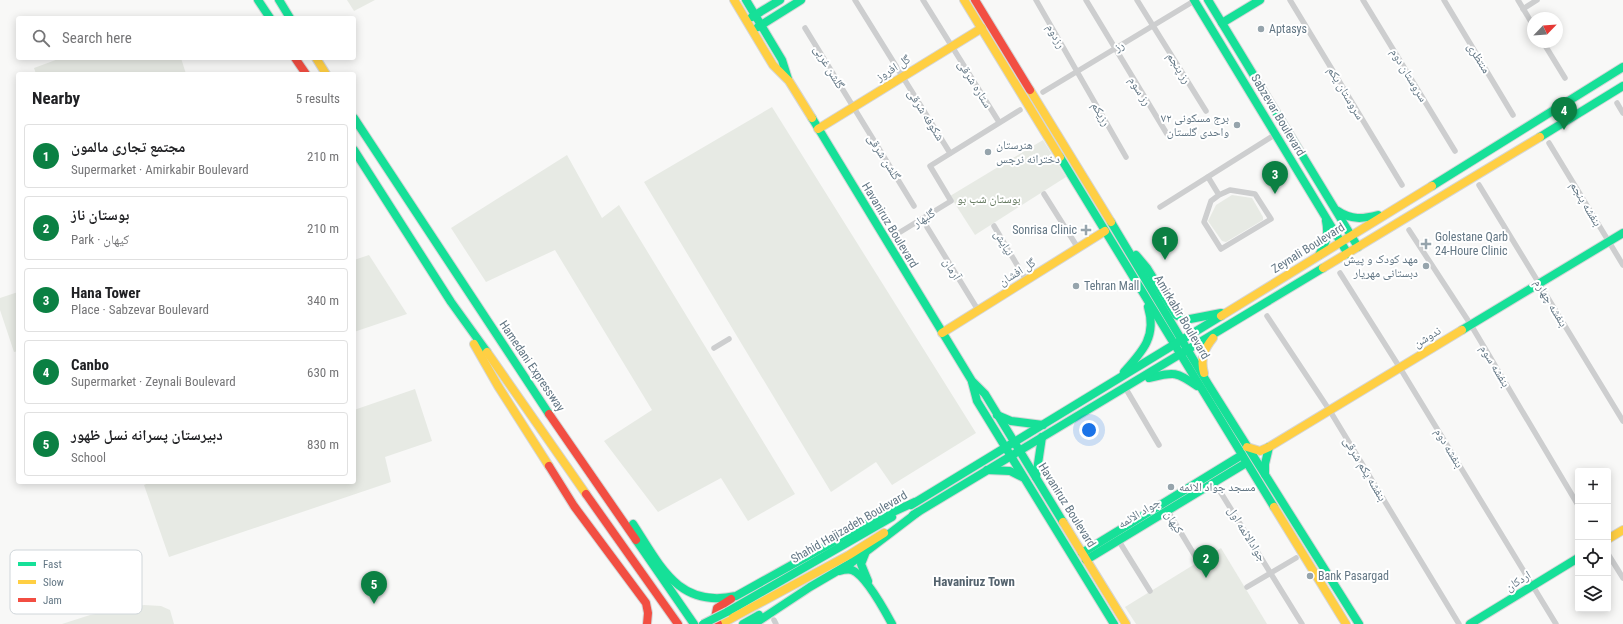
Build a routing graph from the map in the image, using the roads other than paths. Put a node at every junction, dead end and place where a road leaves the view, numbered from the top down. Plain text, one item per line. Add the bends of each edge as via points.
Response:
1 (258, 0) edge
2 (279, 0) edge
3 (734, 0) edge
4 (746, 0) edge
5 (780, 0) edge
6 (801, 0) edge
7 (855, 0) edge
8 (923, 0) edge
9 (964, 0) edge
10 (975, 0) edge
11 (1036, 0) edge
12 (1086, 0) edge
13 (1137, 0) edge
14 (1194, 0) edge
15 (1208, 0) edge
16 (1260, 0) edge
17 (1290, 0) edge
18 (1363, 0) edge
19 (1444, 0) edge
20 (1518, 0) edge
21 (1537, 0) edge
22 (1523, 9) junction
23 (756, 15) junction
24 (1527, 15) edge
25 (269, 16) edge
26 (289, 16) edge
27 (746, 21) junction
28 (1222, 23) junction
29 (761, 25) junction
30 (1153, 26) junction
31 (805, 28) dead end
32 (982, 28) junction
33 (752, 30) junction
34 (952, 47) junction
35 (1114, 48) junction
36 (1547, 48) edge
37 (297, 60) edge
38 (317, 60) edge
39 (1623, 67) edge
40 (305, 72) edge
41 (325, 72) edge
42 (1076, 72) junction
43 (902, 77) junction
44 (1565, 78) dead end
45 (789, 82) junction
46 (1623, 86) edge
47 (1043, 92) dead end
48 (1617, 103) dead end
49 (853, 107) junction
50 (1020, 110) dead end
51 (1206, 111) dead end
52 (1623, 113) edge
53 (1513, 115) dead end
54 (356, 121) edge
55 (999, 122) junction
56 (818, 129) junction
57 (1167, 134) dead end
58 (1276, 134) junction
59 (1549, 143) dead end
60 (1455, 151) dead end
61 (356, 153) edge
62 (950, 153) junction
63 (1126, 157) dead end
64 (1208, 177) junction
65 (1479, 185) dead end
66 (1402, 186) dead end
67 (1044, 194) dead end
68 (1219, 195) junction
69 (914, 206) dead end
70 (1160, 207) dead end
71 (1335, 209) junction
72 (1387, 213) junction
73 (1325, 216) junction
74 (994, 226) dead end
75 (1114, 226) junction
76 (927, 227) dead end
77 (1410, 230) dead end
78 (1105, 231) junction
79 (1623, 233) edge
80 (897, 234) dead end
81 (1351, 235) junction
82 (1341, 242) junction
83 (1608, 242) junction
84 (1358, 247) junction
85 (1078, 248) junction
86 (1348, 254) junction
87 (1318, 256) junction
88 (1623, 266) edge
89 (1340, 273) dead end
90 (1026, 280) junction
91 (1136, 283) junction
92 (1540, 284) junction
93 (451, 302) junction
94 (978, 310) junction
95 (1227, 312) junction
96 (1267, 316) dead end
97 (1232, 323) junction
98 (1471, 325) junction
99 (942, 333) junction
100 (729, 339) dead end
101 (1182, 340) junction
102 (1174, 344) junction
103 (714, 348) dead end
104 (1188, 350) junction
105 (1181, 355) junction
106 (1400, 368) junction
107 (1117, 379) junction
108 (972, 382) junction
109 (1205, 387) junction
110 (1122, 390) junction
111 (536, 394) junction
112 (1330, 411) junction
113 (997, 415) junction
114 (1623, 421) edge
115 (1043, 425) junction
116 (1042, 436) junction
117 (1013, 443) junction
118 (1159, 445) dead end
119 (1005, 447) junction
120 (1248, 447) junction
121 (1269, 448) junction
122 (1019, 452) junction
123 (1242, 455) junction
124 (1011, 456) junction
125 (1246, 463) junction
126 (986, 470) junction
127 (1265, 476) junction
128 (1036, 477) junction
129 (1213, 478) junction
130 (1026, 480) junction
131 (915, 502) junction
132 (1577, 504) edge
133 (1165, 507) junction
134 (918, 512) junction
135 (1623, 530) edge
136 (1116, 537) junction
137 (1611, 537) edge
138 (870, 549) junction
139 (1084, 557) junction
140 (1296, 558) dead end
141 (1611, 559) edge
142 (1575, 560) edge
143 (1198, 561) dead end
144 (838, 571) junction
145 (1271, 572) junction
146 (1623, 578) edge
147 (1533, 586) junction
148 (810, 587) junction
149 (1247, 587) dead end
150 (872, 591) junction
151 (1150, 591) dead end
152 (736, 596) junction
153 (725, 619) edge
154 (647, 624) edge
155 (678, 624) edge
156 (694, 624) edge
157 (703, 624) edge
158 (718, 624) edge
159 (744, 624) edge
160 (754, 624) edge
161 (892, 624) edge
162 (1114, 624) edge
163 (1126, 624) edge
164 (1302, 624) edge
165 (1346, 624) edge
166 (1359, 624) edge
167 (1459, 624) edge
168 (1470, 624) edge
169 (1556, 624) edge

1 - 25 main road
2 - 26 main road
3 - 27 main road, Havaniruz Boulevard
4 - 23 main road, Havaniruz Boulevard
5 - 23 main road
6 - 29 main road
7 - 43 street, شکوفه شرقی
8 - 34 street, ستاره شرقی
9 - 32 main road, Amirkabir Boulevard
10 - 75 main road, Amirkabir Boulevard
11 - 42 street, رزدوم
12 - 35 street, رز سوم
13 - 30 street, رز پنجم
14 - 30 street, رز
14 - 58 main road, Sabzevar Boulevard
15 - 28 main road, Sabzevar Boulevard
16 - 28 main road
17 - 66 street, سروستان یکم
18 - 60 street, سروستان دوم
19 - 53 street, منتظری
20 - 22 street
21 - 22 street
22 - 24 street
23 - 27 main road
23 - 29 main road, Havaniruz Boulevard
27 - 33 main road, Havaniruz Boulevard
28 - 71 main road, Sabzevar Boulevard
29 - 33 main road
29 - 45 main road, Havaniruz Boulevard via 782,60
30 - 35 street, رز
30 - 51 street, رز پنجم
31 - 49 street, گلشن غربی
32 - 34 main road, گل افروز
32 - 78 main road, Amirkabir Boulevard
33 - 45 main road, Havaniruz Boulevard via 773,65
34 - 43 main road, گل افروز
34 - 55 street, ستاره شرقی
35 - 42 street, رز
35 - 57 street, رز سوم
36 - 44 street
37 - 40 main road
38 - 41 main road
39 - 72 main road, Zeynali Boulevard
42 - 47 street, رز
42 - 63 street, رزیکم
43 - 49 main road, گل افروز
43 - 62 street, شکوفه شرقی
45 - 56 main road, Havaniruz Boulevard
46 - 84 main road, Zeynali Boulevard
48 - 52 street
49 - 56 main road, گل افروز
49 - 69 street, گلشن شرقی
50 - 55 street
54 - 111 main road, Hamedani Expressway
55 - 62 street
56 - 99 main road, Havaniruz Boulevard
58 - 64 street
58 - 73 main road, Sabzevar Boulevard
59 - 83 street, بنفشه پنجم
61 - 93 main road
62 - 80 street, گلبهار via 930,166 951,201
64 - 68 street
64 - 70 street
65 - 92 street, بنفشه چهارم
67 - 85 street
68 - 68 street via 1230,190 1255,194 1271,219 1221,249 1204,222 1212,201
71 - 72 main road via 1350,218 1363,219
71 - 81 main road, Sabzevar Boulevard
72 - 81 main road, Zeynali Boulevard
73 - 82 main road, Sabzevar Boulevard
73 - 87 main road via 1328,240
74 - 90 street, نیایش
75 - 95 main road via 1147,268 1176,315 1186,320
75 - 101 main road, Amirkabir Boulevard
76 - 94 street, آرمان
77 - 98 street, بنفشه سوم
78 - 85 main road, گل افشان
78 - 91 main road, Amirkabir Boulevard
79 - 83 main road, ندوشن
81 - 82 main road, Zeynali Boulevard
81 - 84 main road, Sabzevar Boulevard
82 - 86 main road, Sabzevar Boulevard
82 - 87 main road, Zeynali Boulevard
83 - 88 street, بنفشه پنجم
83 - 92 main road, ندوشن
84 - 86 main road, Zeynali Boulevard
85 - 90 main road, گل افشان
86 - 97 main road, Zeynali Boulevard
87 - 95 main road, Zeynali Boulevard
89 - 106 street, بنفشه دوم
90 - 94 main road, گل افشان
91 - 102 main road, Amirkabir Boulevard
91 - 107 main road via 1150,312 1150,340
92 - 98 main road, ندوشن
92 - 114 street, بنفشه چهارم
93 - 154 main road via 498,386 570,500 646,603
93 - 155 main road
94 - 99 main road, گل افشان
95 - 101 main road, Zeynali Boulevard
96 - 112 street, بنفشه یکم شرقی
97 - 104 main road, Zeynali Boulevard
97 - 109 main road via 1205,348 1202,358
98 - 106 main road, ندوشن
98 - 132 street, بنفشه سوم
99 - 108 main road, Havaniruz Boulevard
100 - 103 street
101 - 102 main road, Zeynali Boulevard
101 - 104 main road, Amirkabir Boulevard
102 - 105 main road, Amirkabir Boulevard
102 - 107 main road, Zeynali Boulevard
104 - 105 main road, Zeynali Boulevard
104 - 109 main road, Amirkabir Boulevard
105 - 109 main road, Amirkabir Boulevard
105 - 110 main road, Zeynali Boulevard
106 - 112 main road, ندوشن
106 - 147 street, بنفشه دوم
107 - 115 main road, Zeynali Boulevard
108 - 113 main road, Havaniruz Boulevard via 985,394
108 - 119 main road, Havaniruz Boulevard via 977,401
109 - 110 main road via 1182,375 1170,373 1153,376
109 - 120 main road, Amirkabir Boulevard
109 - 123 main road, Amirkabir Boulevard
110 - 116 main road, Zeynali Boulevard
110 - 118 street
111 - 152 main road via 591,465 659,561 683,588 710,599
111 - 156 main road, Hamedani Expressway
112 - 121 main road, ندوشن
112 - 167 street, بنفشه یکم شرقی
113 - 115 main road via 1011,421
113 - 117 main road, Havaniruz Boulevard
115 - 117 main road, Zeynali Boulevard
116 - 122 main road, Zeynali Boulevard
116 - 128 main road
117 - 119 main road, Zeynali Boulevard
117 - 122 main road, Havaniruz Boulevard
119 - 124 main road, Havaniruz Boulevard
119 - 131 main road, Shahid Hajizadeh Boulevard
120 - 121 main road via 1260,451
120 - 127 main road, Amirkabir Boulevard
121 - 127 main road
122 - 124 main road, Zeynali Boulevard
122 - 128 main road, Havaniruz Boulevard
123 - 125 main road, Amirkabir Boulevard
123 - 129 main road, جواد الائمه
124 - 126 main road, Shahid Hajizadeh Boulevard
124 - 130 main road, Havaniruz Boulevard
125 - 129 main road, جواد الائمه
125 - 165 main road, Amirkabir Boulevard
126 - 130 main road via 1016,472
126 - 134 main road, Shahid Hajizadeh Boulevard
127 - 166 main road, Amirkabir Boulevard
128 - 139 main road, Havaniruz Boulevard
129 - 133 main road, جواد الائمه
129 - 145 street, جوادالائمه اول
130 - 162 main road, Havaniruz Boulevard
131 - 152 main road via 860,527
131 - 153 main road, Shahid Hajizadeh Boulevard
133 - 136 main road, جواد الائمه
133 - 143 street, کیهان
134 - 138 main road
134 - 153 main road, Shahid Hajizadeh Boulevard via 849,555
135 - 137 main road
136 - 139 main road, جواد الائمه
136 - 151 street
138 - 144 main road
138 - 150 main road via 861,560 861,565
139 - 163 main road, Havaniruz Boulevard
140 - 145 street
141 - 146 street
142 - 147 main road, اردکان
144 - 148 main road
144 - 150 main road via 852,570
145 - 149 street
145 - 164 street, جوادالائمه اول
147 - 168 main road, اردکان
147 - 169 street, بنفشه دوم
148 - 159 main road
148 - 160 main road
150 - 161 main road
152 - 158 main road via 717,608 715,618
153 - 157 main road, Shahid Hajizadeh Boulevard, bridge

